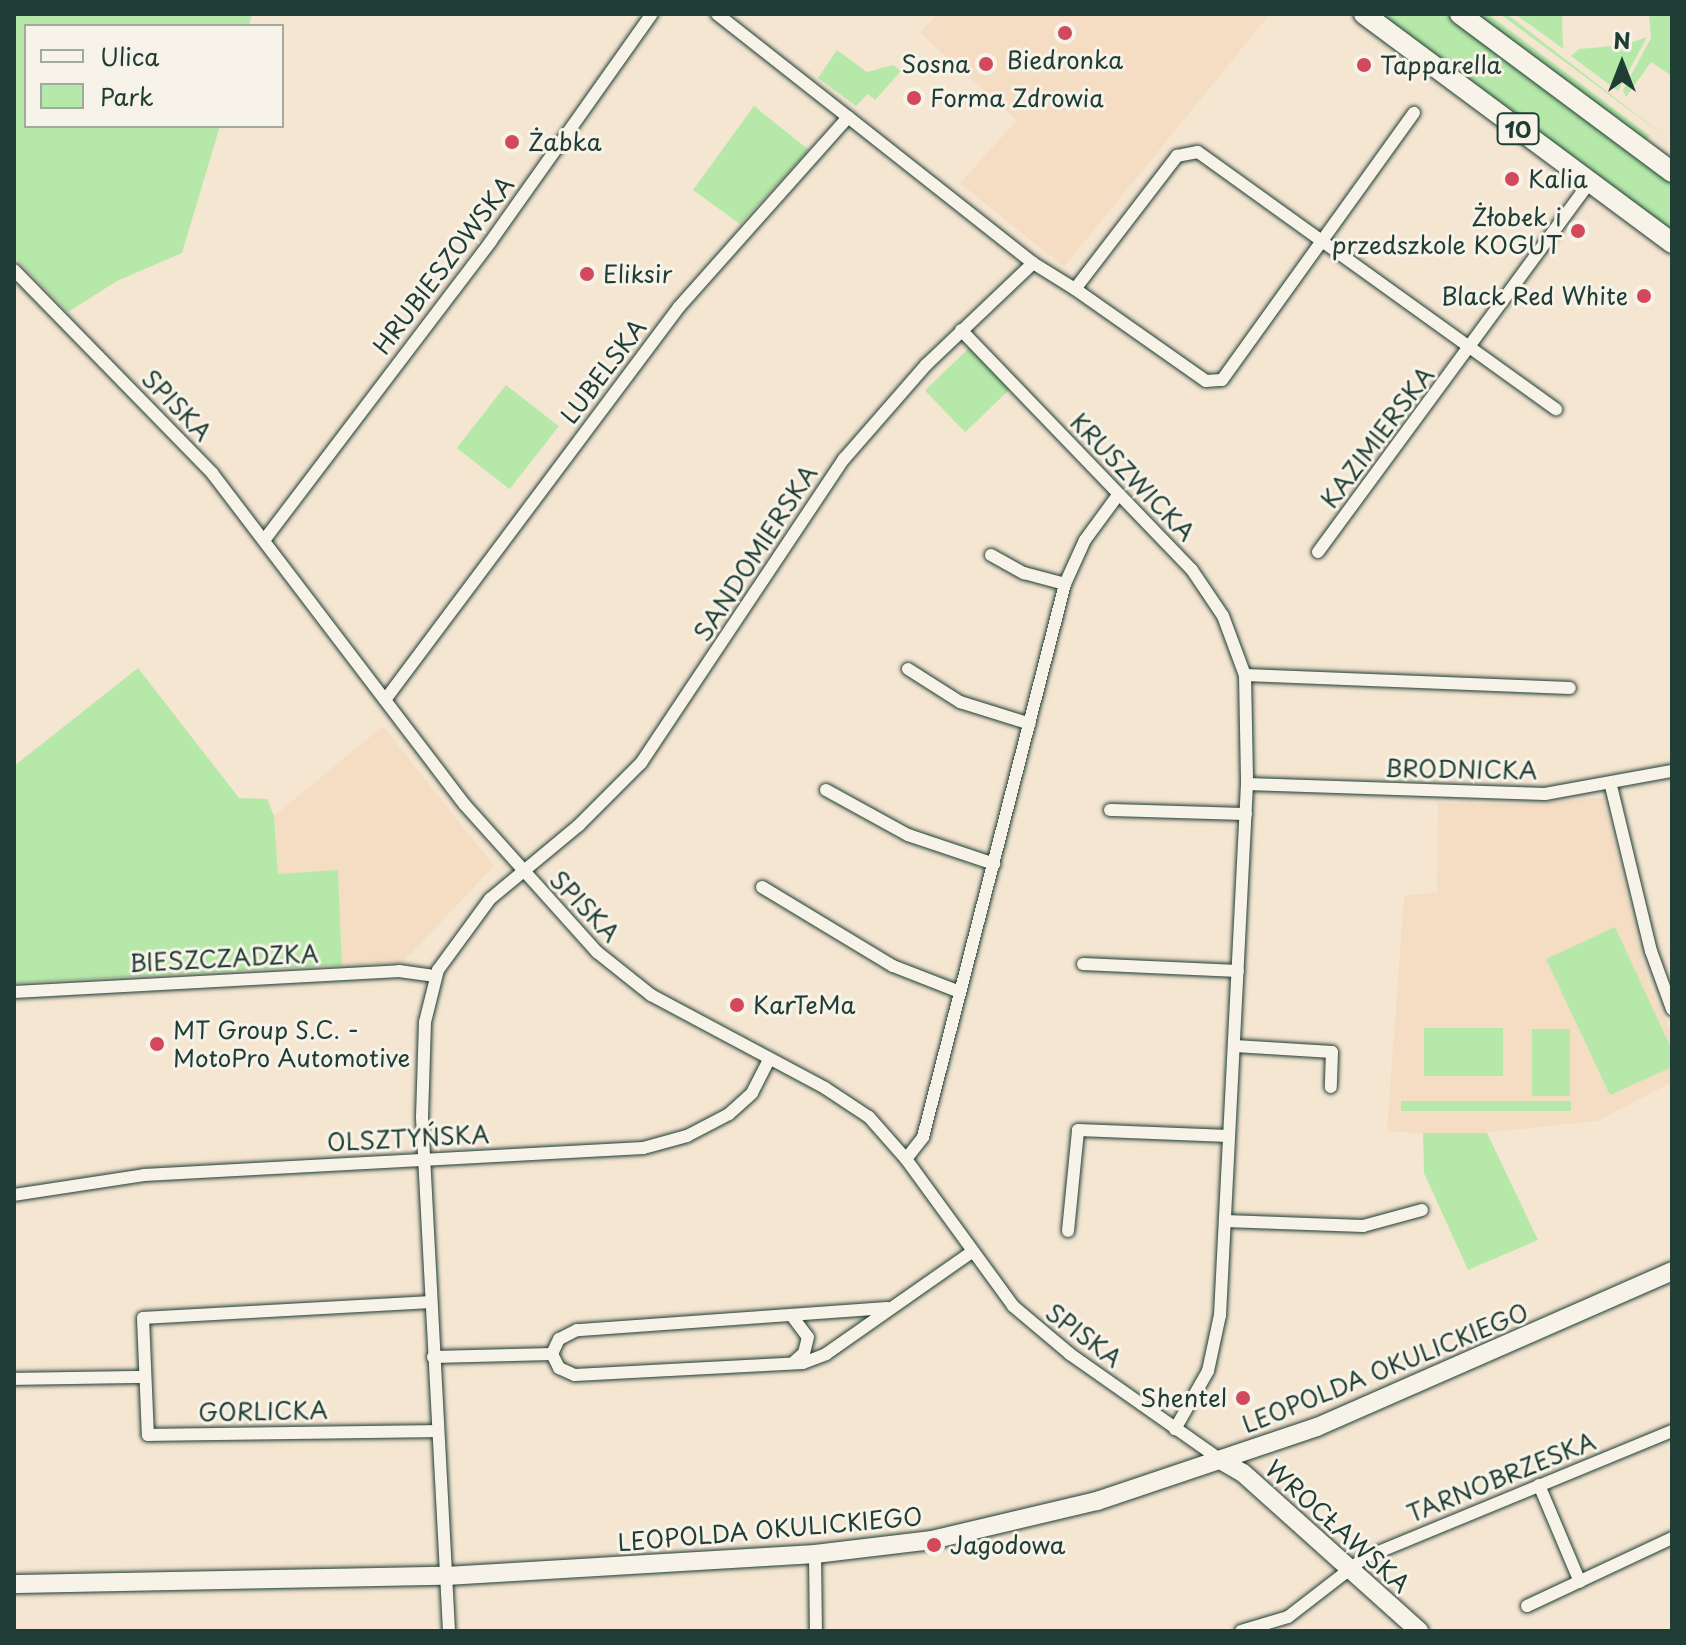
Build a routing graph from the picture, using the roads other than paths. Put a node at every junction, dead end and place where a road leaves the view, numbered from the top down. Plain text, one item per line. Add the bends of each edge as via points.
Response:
1 (652, 14) edge
2 (717, 14) edge
3 (1364, 14) edge
4 (1460, 14) edge
5 (1414, 113) dead end
6 (848, 117) junction
7 (1672, 172) edge
8 (1590, 182) junction
9 (1323, 242) junction
10 (1672, 243) edge
11 (1033, 263) junction
12 (14, 270) edge
13 (1075, 289) junction
14 (961, 330) junction
15 (1471, 348) junction
16 (1556, 409) dead end
17 (1118, 495) junction
18 (265, 539) junction
19 (1318, 552) dead end
20 (991, 555) dead end
21 (1065, 584) junction
22 (908, 669) dead end
23 (1245, 675) junction
24 (1570, 688) dead end
25 (385, 700) junction
26 (1030, 724) junction
27 (1672, 771) edge
28 (1247, 784) junction
29 (1611, 786) junction
30 (826, 790) dead end
31 (1110, 810) dead end
32 (1246, 814) junction
33 (994, 864) junction
34 (522, 872) junction
35 (762, 887) dead end
36 (1083, 964) dead end
37 (1238, 971) junction
38 (436, 976) junction
39 (14, 992) edge
40 (960, 992) junction
41 (1672, 1009) edge
42 (1235, 1046) junction
43 (769, 1059) junction
44 (1331, 1087) dead end
45 (1229, 1136) junction
46 (423, 1158) junction
47 (906, 1159) junction
48 (14, 1195) edge
49 (1422, 1210) dead end
50 (1225, 1221) junction
51 (1068, 1231) dead end
52 (970, 1253) junction
53 (1672, 1271) edge
54 (430, 1302) junction
55 (887, 1308) junction
56 (792, 1316) junction
57 (552, 1354) junction
58 (433, 1357) junction
59 (791, 1364) junction
60 (145, 1377) junction
61 (14, 1379) edge
62 (1175, 1429) junction
63 (437, 1431) junction
64 (1672, 1431) edge
65 (1222, 1461) junction
66 (1539, 1485) junction
67 (1672, 1538) edge
68 (815, 1554) junction
69 (1347, 1566) junction
70 (446, 1576) junction
71 (1580, 1582) junction
72 (14, 1584) edge
73 (1527, 1606) dead end
74 (1257, 1629) edge
75 (449, 1631) edge
76 (816, 1631) edge
77 (1241, 1631) edge
78 (1419, 1631) edge

1 - 18 street, HRUBIESZOWSKA via 491,241
2 - 6 street
3 - 8 main road, 10
4 - 7 main road, 10
5 - 9 street
6 - 11 street
6 - 25 street, LUBELSKA via 679,307
8 - 10 main road, 10
8 - 15 street, KAZIMIERSKA
9 - 13 street via 1198,152 1177,156
9 - 13 street via 1228,376 1214,383
9 - 15 street
11 - 13 street
11 - 14 street, SANDOMIERSKA
12 - 18 street, SPISKA via 195,455
14 - 17 street, KRUSZWICKA
14 - 34 street, SANDOMIERSKA via 826,483 641,763 595,811
15 - 16 street
15 - 19 street, KAZIMIERSKA
17 - 21 street via 1085,540
17 - 23 street, KRUSZWICKA via 1205,586 1231,633
18 - 25 street, SPISKA
20 - 21 street via 1024,573
21 - 26 street
22 - 26 street via 960,702
23 - 24 street
23 - 28 street, KRUSZWICKA
25 - 34 street, SPISKA
26 - 33 street
27 - 29 street, BRODNICKA
28 - 29 street, BRODNICKA via 1500,795
28 - 32 street, KRUSZWICKA
29 - 41 street via 1651,951
30 - 33 street via 908,835
31 - 32 street
32 - 37 street, KRUSZWICKA
33 - 40 street
34 - 38 street via 478,913
34 - 43 street, SPISKA via 620,971 663,1002
35 - 40 street via 893,966
36 - 37 street
37 - 42 street, KRUSZWICKA
38 - 39 street, BIESZCZADZKA via 399,971
38 - 46 street via 422,1051
40 - 47 street via 923,1137
42 - 44 street via 1332,1052
42 - 45 street, KRUSZWICKA
43 - 46 street, OLSZTYŃSKA via 742,1104 717,1122 674,1140 626,1151
43 - 47 street, SPISKA via 848,1102
45 - 50 street, KRUSZWICKA
45 - 51 street via 1078,1130
46 - 48 street, OLSZTYŃSKA via 110,1178
46 - 54 street
47 - 52 street, SPISKA
49 - 50 street via 1363,1226
50 - 62 street, KRUSZWICKA via 1215,1347 1199,1391
52 - 55 street
52 - 62 street, SPISKA via 1029,1322
53 - 65 street, LEOPOLDA OKULICKIEGO via 1348,1414
54 - 58 street
54 - 60 street, GORLICKA via 143,1318
55 - 56 street
55 - 59 street via 826,1354
56 - 57 street via 577,1330 559,1339
56 - 59 street via 808,1337 804,1353
57 - 58 street
57 - 59 street via 559,1368 575,1375
58 - 63 street
60 - 61 street
60 - 63 street, GORLICKA via 148,1435
62 - 65 street, SPISKA
63 - 70 street
64 - 66 street, TARNOBRZESKA
65 - 68 street, LEOPOLDA OKULICKIEGO via 992,1528
65 - 69 street, WROCŁAWSKA via 1243,1473
66 - 69 street, TARNOBRZESKA
66 - 71 street
67 - 71 street
68 - 70 street, LEOPOLDA OKULICKIEGO
68 - 76 street
69 - 74 street, TARNOBRZESKA via 1297,1612
69 - 78 street, WROCŁAWSKA
70 - 72 street, LEOPOLDA OKULICKIEGO
70 - 75 street
71 - 73 street
74 - 77 street, TARNOBRZESKA

